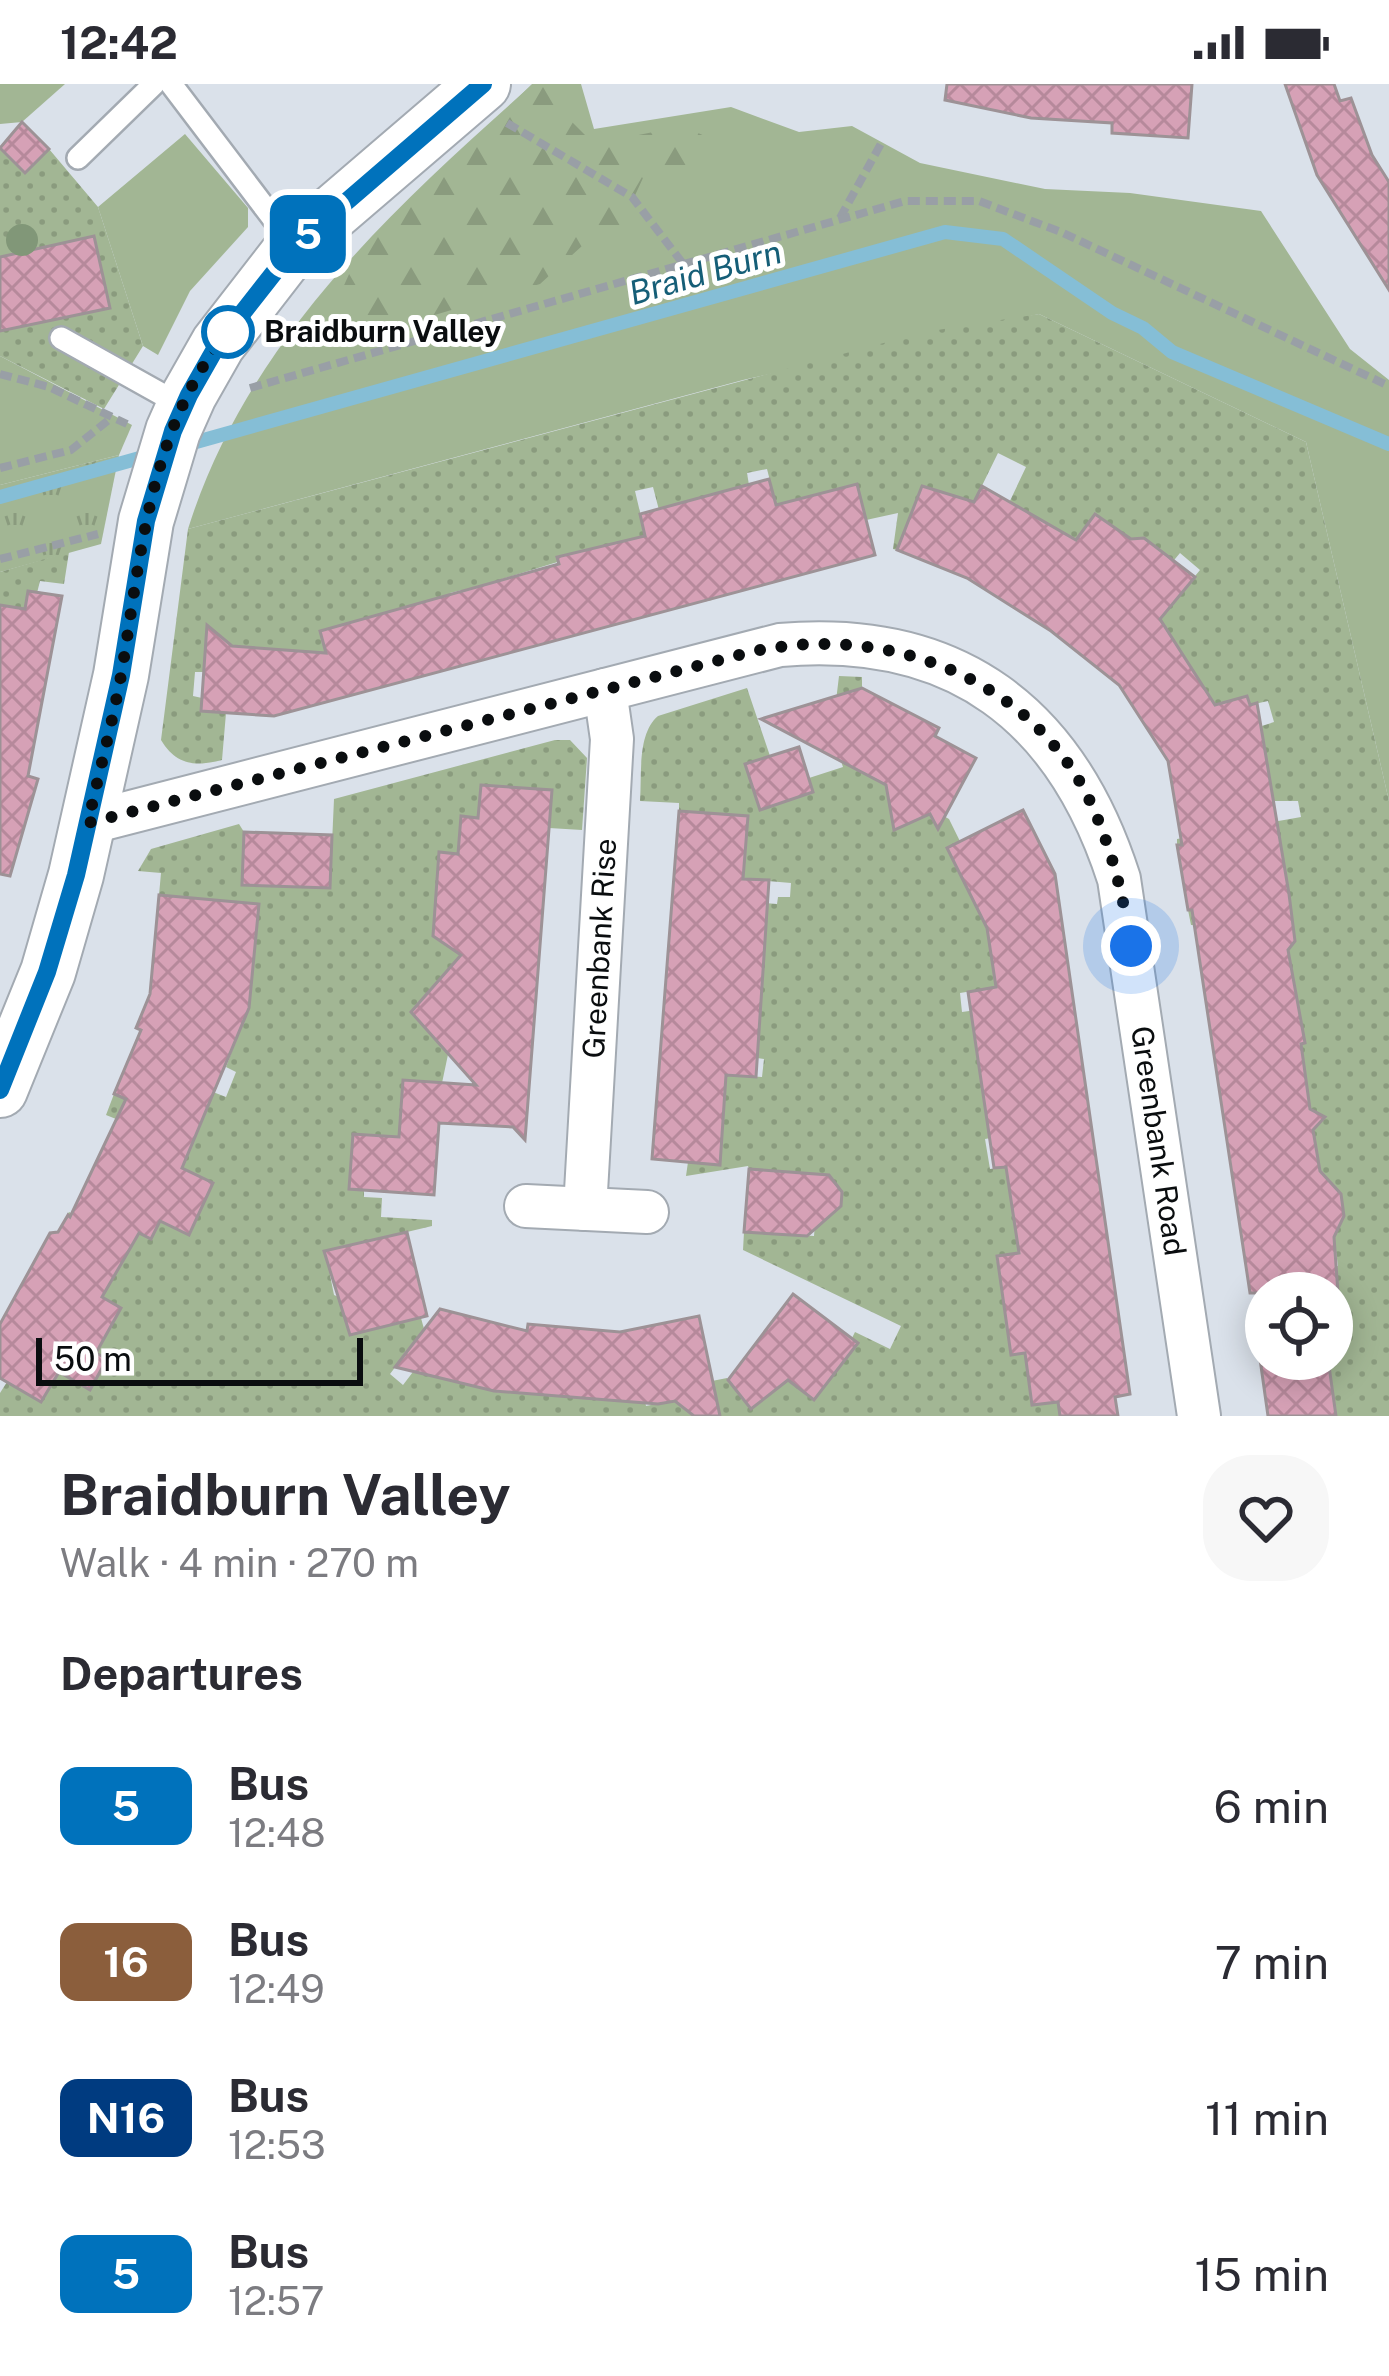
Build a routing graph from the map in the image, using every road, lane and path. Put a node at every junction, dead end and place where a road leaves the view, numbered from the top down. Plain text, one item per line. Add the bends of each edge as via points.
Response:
1 (154, 84) edge
2 (171, 84) edge
3 (474, 91) edge
4 (883, 140) dead end
5 (78, 158) dead end
6 (840, 219) junction
7 (295, 246) junction
8 (685, 265) junction
9 (61, 338) dead end
10 (0, 374) edge
11 (1389, 386) edge
12 (182, 411) junction
13 (112, 417) junction
14 (0, 468) edge
15 (150, 505) junction
16 (0, 560) edge
17 (605, 690) junction
18 (88, 823) junction
19 (0, 1090) edge
20 (526, 1206) dead end
21 (585, 1209) junction
22 (647, 1212) dead end
23 (1198, 1416) edge

1 - 5 lane
2 - 7 lane
3 - 7 street
3 - 8 path via 632,197
4 - 6 path
6 - 8 path
6 - 11 path via 905,201 979,201
7 - 12 street via 218,344
8 - 12 path
9 - 12 lane
10 - 13 path
12 - 13 path via 125,423
12 - 15 street
13 - 14 path via 71,449
15 - 16 path
15 - 18 street
17 - 18 street, Greenbank Road
17 - 21 street, Greenbank Rise via 612,740
17 - 23 street, Greenbank Road via 780,645 874,646 969,678 1055,749 1087,795 1124,899
18 - 19 street via 47,972
20 - 21 street
21 - 22 street

